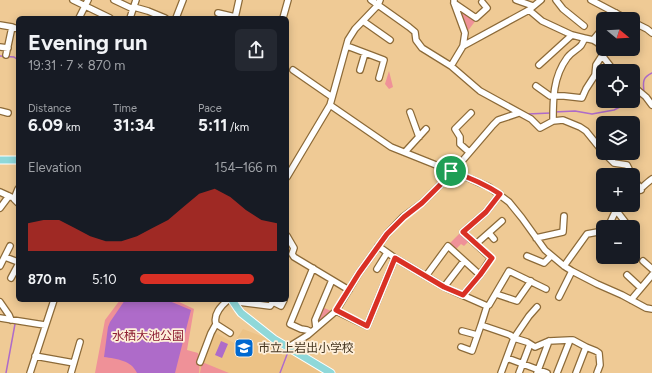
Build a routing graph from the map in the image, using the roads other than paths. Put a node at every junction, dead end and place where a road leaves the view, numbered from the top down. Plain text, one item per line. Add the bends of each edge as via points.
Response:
1 (73, 0) edge
2 (88, 0) edge
3 (114, 0) edge
4 (136, 0) edge
5 (183, 0) edge
6 (239, 0) edge
7 (288, 0) edge
8 (371, 0) edge
9 (516, 0) edge
10 (541, 0) edge
11 (556, 0) edge
12 (591, 0) edge
13 (454, 1) edge
14 (482, 1) edge
15 (379, 2) edge
16 (600, 2) edge
17 (85, 6) junction
18 (134, 8) junction
19 (531, 8) junction
20 (615, 12) edge
21 (218, 13) dead end
22 (80, 16) edge
23 (106, 16) edge
24 (131, 16) edge
25 (160, 16) edge
26 (177, 16) edge
27 (231, 16) edge
28 (235, 16) edge
29 (284, 16) edge
30 (363, 21) junction
31 (0, 25) edge
32 (584, 26) dead end
33 (15, 28) edge
34 (640, 28) edge
35 (652, 33) edge
36 (572, 35) junction
37 (596, 36) edge
38 (584, 38) junction
39 (390, 40) dead end
40 (593, 40) junction
41 (596, 42) edge
42 (347, 46) junction
43 (462, 46) junction
44 (0, 47) edge
45 (8, 48) junction
46 (366, 53) junction
47 (6, 55) dead end
48 (602, 56) edge
49 (539, 65) dead end
50 (451, 66) junction
51 (294, 70) dead end
52 (360, 70) dead end
53 (379, 78) dead end
54 (536, 86) dead end
55 (640, 92) edge
56 (554, 96) junction
57 (332, 97) junction
58 (330, 105) junction
59 (652, 105) edge
60 (0, 111) edge
61 (410, 112) dead end
62 (470, 113) dead end
63 (519, 113) junction
64 (8, 114) dead end
65 (553, 120) junction
66 (426, 129) dead end
67 (419, 137) junction
68 (596, 143) edge
69 (405, 152) junction
70 (469, 152) junction
71 (0, 160) edge
72 (16, 160) edge
73 (611, 160) edge
74 (629, 168) edge
75 (451, 171) junction
76 (289, 174) edge
77 (652, 179) edge
78 (641, 190) edge
79 (0, 192) edge
80 (500, 194) junction
81 (14, 199) edge
82 (0, 208) edge
83 (618, 212) edge
84 (564, 216) dead end
85 (624, 220) edge
86 (502, 221) dead end
87 (596, 232) edge
88 (489, 233) junction
89 (536, 238) junction
90 (289, 239) edge
91 (494, 239) dead end
92 (476, 244) junction
93 (10, 246) dead end
94 (379, 247) junction
95 (387, 253) junction
96 (527, 256) dead end
97 (551, 256) junction
98 (5, 257) junction
99 (395, 258) junction
100 (16, 261) edge
101 (464, 261) junction
102 (643, 261) dead end
103 (0, 266) edge
104 (564, 266) junction
105 (313, 268) junction
106 (16, 269) edge
107 (377, 269) dead end
108 (652, 269) edge
109 (572, 271) junction
110 (480, 275) junction
111 (652, 275) edge
112 (426, 276) junction
113 (627, 276) dead end
114 (11, 278) dead end
115 (332, 280) junction
116 (531, 282) junction
117 (444, 287) junction
118 (641, 288) junction
119 (546, 289) dead end
120 (349, 290) junction
121 (496, 294) junction
122 (463, 295) junction
123 (559, 297) dead end
124 (631, 300) junction
125 (0, 302) edge
126 (53, 302) edge
127 (230, 302) edge
128 (232, 302) edge
129 (238, 302) edge
130 (273, 302) edge
131 (273, 302) edge
132 (283, 302) edge
133 (487, 306) junction
134 (537, 307) dead end
135 (652, 309) edge
136 (338, 311) junction
137 (0, 318) edge
138 (11, 320) junction
139 (216, 324) junction
140 (46, 325) junction
141 (481, 325) junction
142 (316, 328) junction
143 (462, 331) dead end
144 (312, 332) junction
145 (230, 333) dead end
146 (477, 335) junction
147 (514, 338) junction
148 (570, 340) junction
149 (549, 341) junction
150 (80, 342) dead end
151 (530, 344) junction
152 (461, 347) dead end
153 (287, 348) junction
154 (586, 348) junction
155 (35, 356) junction
156 (507, 358) junction
157 (200, 362) dead end
158 (74, 363) junction
159 (523, 364) junction
160 (538, 371) edge
161 (30, 373) edge
162 (71, 373) edge
163 (331, 373) edge
164 (502, 373) edge
165 (519, 373) edge
166 (547, 373) edge
167 (557, 373) edge
168 (576, 373) edge
169 (597, 373) edge

1 - 17 street
2 - 17 street
3 - 18 street
4 - 18 street
5 - 26 street
6 - 28 street
7 - 29 street
8 - 15 street
9 - 19 street
10 - 19 street
11 - 32 street
12 - 16 street
13 - 14 street via 476,18 487,8
13 - 43 street via 465,33
15 - 30 street
15 - 50 street via 415,32 416,40 422,48
16 - 20 street
17 - 22 street
17 - 23 street
18 - 24 street
18 - 25 street
19 - 36 street via 542,21
19 - 43 street
21 - 27 street
30 - 39 street
30 - 42 street via 348,40
31 - 33 street
33 - 45 street
34 - 35 street
36 - 38 street
36 - 49 street
37 - 40 street
38 - 40 street
38 - 56 street via 582,46 567,58 556,80
40 - 41 street
42 - 46 street
42 - 57 street
43 - 50 street
44 - 45 street
45 - 47 street
46 - 52 street
46 - 53 street via 384,60
48 - 56 street via 582,98
50 - 63 street via 480,91
51 - 57 street
54 - 56 street
55 - 59 street
56 - 65 street
57 - 58 street
58 - 69 street via 390,147
58 - 76 street
60 - 64 street
61 - 67 street
62 - 70 street via 455,129 460,137 460,144
63 - 65 street via 531,119 540,128
63 - 70 street via 492,124
65 - 68 street via 563,120 580,127
66 - 67 street
67 - 69 street
69 - 75 street
70 - 75 street
71 - 72 main road
73 - 74 street via 614,163 627,165
75 - 80 street
75 - 94 street via 445,180 387,234
77 - 78 street
79 - 81 street
80 - 89 street
80 - 92 street via 486,212 463,232
81 - 82 street
83 - 85 street
84 - 89 street via 563,232
86 - 88 street
87 - 104 street via 587,234
88 - 91 street
88 - 92 street
89 - 97 street
90 - 105 street via 294,248 294,257
92 - 110 street via 492,258
93 - 98 street
94 - 95 street
94 - 120 street
95 - 99 street
95 - 107 street
96 - 97 street via 544,263
97 - 104 street
98 - 100 street
98 - 103 street
99 - 112 street
99 - 136 street via 367,326
101 - 110 street
101 - 112 street via 448,246
101 - 117 street
102 - 108 street
104 - 109 street
105 - 115 street
105 - 144 street via 290,324
106 - 114 street
109 - 123 street
109 - 124 street
110 - 122 street
111 - 118 street
112 - 117 street
113 - 118 street
115 - 120 street
115 - 142 street via 315,320
116 - 119 street
116 - 121 street via 517,301
116 - 121 street via 509,270
117 - 122 street
118 - 124 street
120 - 136 street
121 - 133 street
122 - 133 street
124 - 135 street
125 - 138 street
126 - 140 street
127 - 139 street via 217,312 214,318
128 - 153 main road via 246,318
129 - 130 street via 270,306
131 - 132 street via 281,306
133 - 141 street
134 - 147 street
136 - 142 street
137 - 138 street
138 - 140 street
139 - 145 street
139 - 157 street
140 - 155 street
141 - 146 street
141 - 147 street
142 - 144 street
143 - 146 street
144 - 153 street
146 - 152 street via 472,351
147 - 151 street
147 - 156 street
148 - 149 street
148 - 154 street
148 - 167 street
149 - 151 street via 535,347
149 - 160 street
150 - 158 street
151 - 159 street
153 - 163 main road
154 - 168 street
154 - 169 street via 599,353 600,365
155 - 158 street
155 - 161 street
156 - 159 street
156 - 164 street
158 - 162 street
159 - 160 street
159 - 165 street
160 - 166 street

